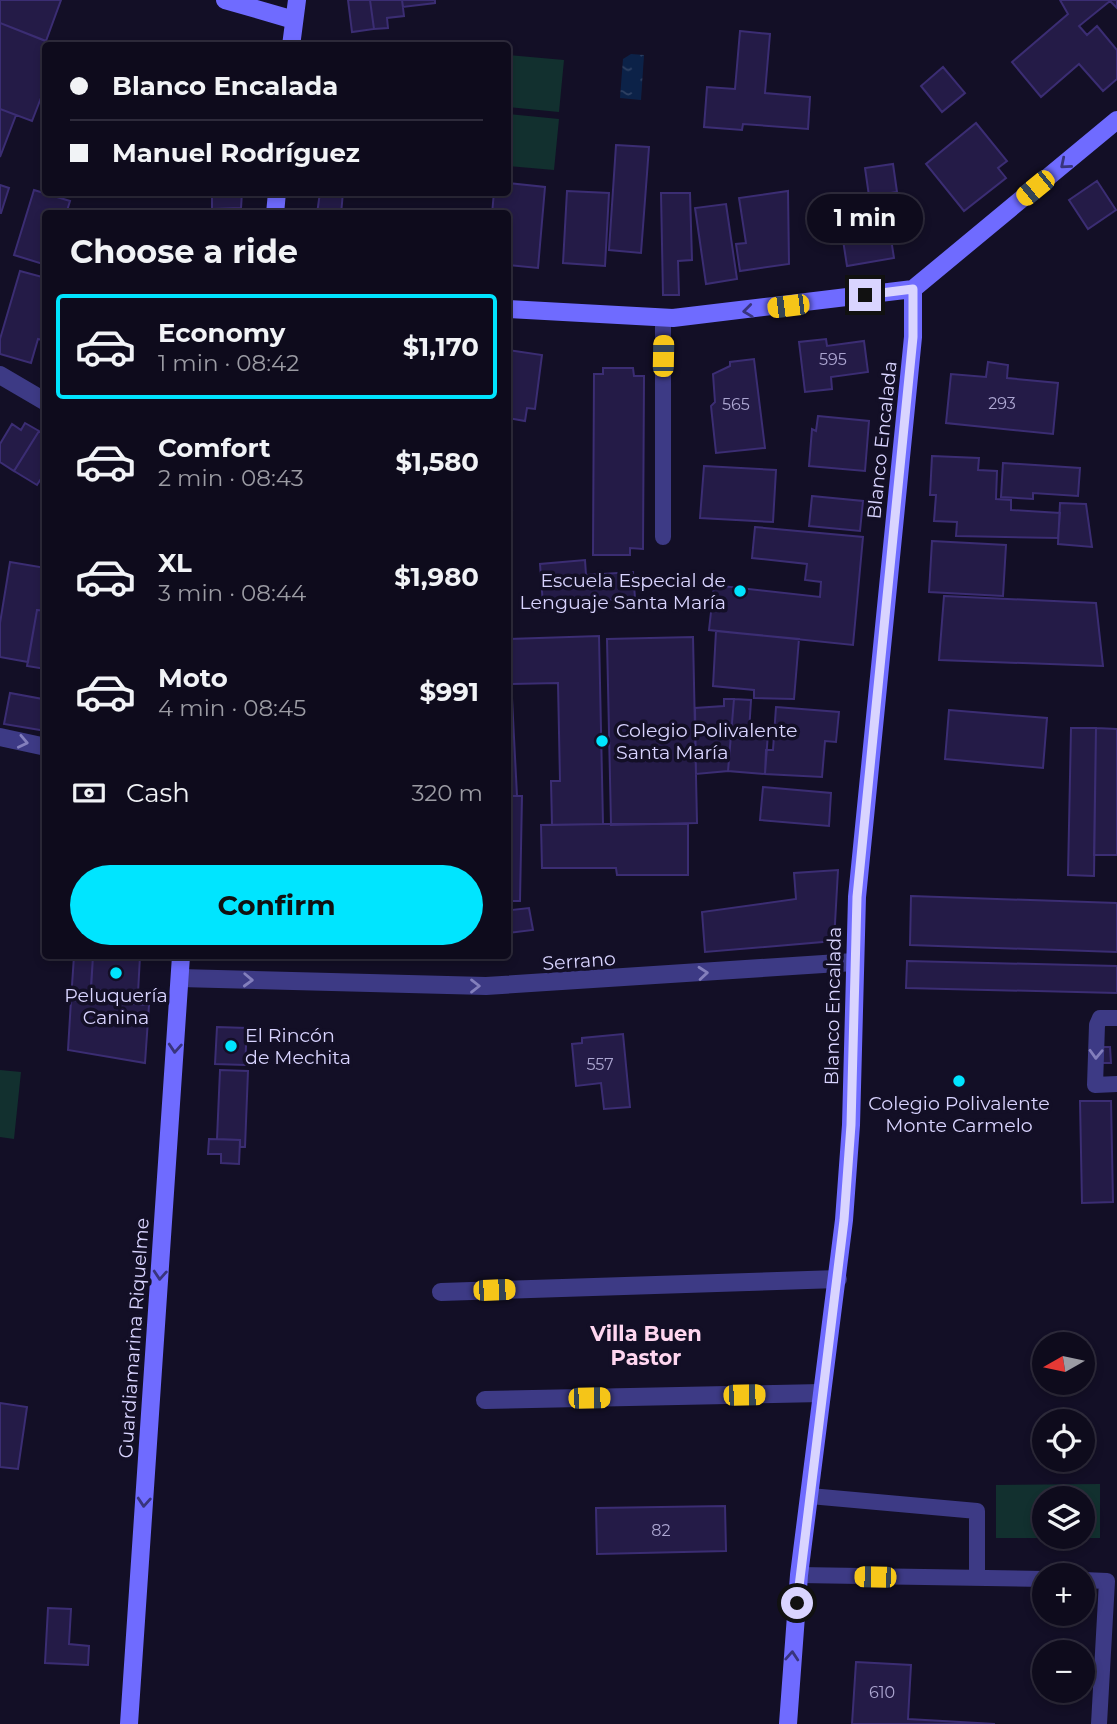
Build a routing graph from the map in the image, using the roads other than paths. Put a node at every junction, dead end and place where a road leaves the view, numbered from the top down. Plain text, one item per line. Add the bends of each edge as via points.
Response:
1 (225, 0) edge
2 (297, 0) edge
3 (294, 20) junction
4 (291, 42) edge
5 (1117, 121) edge
6 (913, 289) junction
7 (511, 309) edge
8 (663, 318) junction
9 (0, 374) edge
10 (42, 400) edge
11 (663, 537) dead end
12 (0, 737) edge
13 (42, 746) edge
14 (181, 959) edge
15 (854, 962) junction
16 (180, 978) junction
17 (1117, 1018) edge
18 (1117, 1084) edge
19 (838, 1279) junction
20 (441, 1292) dead end
21 (822, 1393) junction
22 (485, 1400) dead end
23 (810, 1496) junction
24 (799, 1576) junction
25 (977, 1578) junction
26 (1032, 1579) edge
27 (1095, 1580) edge
28 (129, 1724) edge
29 (788, 1724) edge
30 (1100, 1724) edge

1 - 3 street
2 - 3 street
3 - 4 street
5 -> 6 street
6 -> 8 street
6 - 15 street, Blanco Encalada via 913,337
7 - 8 street
8 - 11 lane
9 - 10 street
12 -> 13 street
14 - 16 street, Guardiamarina Riquelme
16 -> 15 street, Serrano via 486,986
15 - 19 street, Blanco Encalada via 851,1125
16 -> 28 street, Guardiamarina Riquelme
17 -> 18 lane via 1100,1018 1097,1025 1095,1085
19 - 20 street
19 - 21 street, Blanco Encalada
21 - 22 street
21 - 23 street, Blanco Encalada
23 - 24 street, Blanco Encalada
23 - 25 lane via 977,1511
24 - 25 lane
29 -> 24 street, Blanco Encalada
25 - 26 lane
27 - 30 lane via 1107,1581

